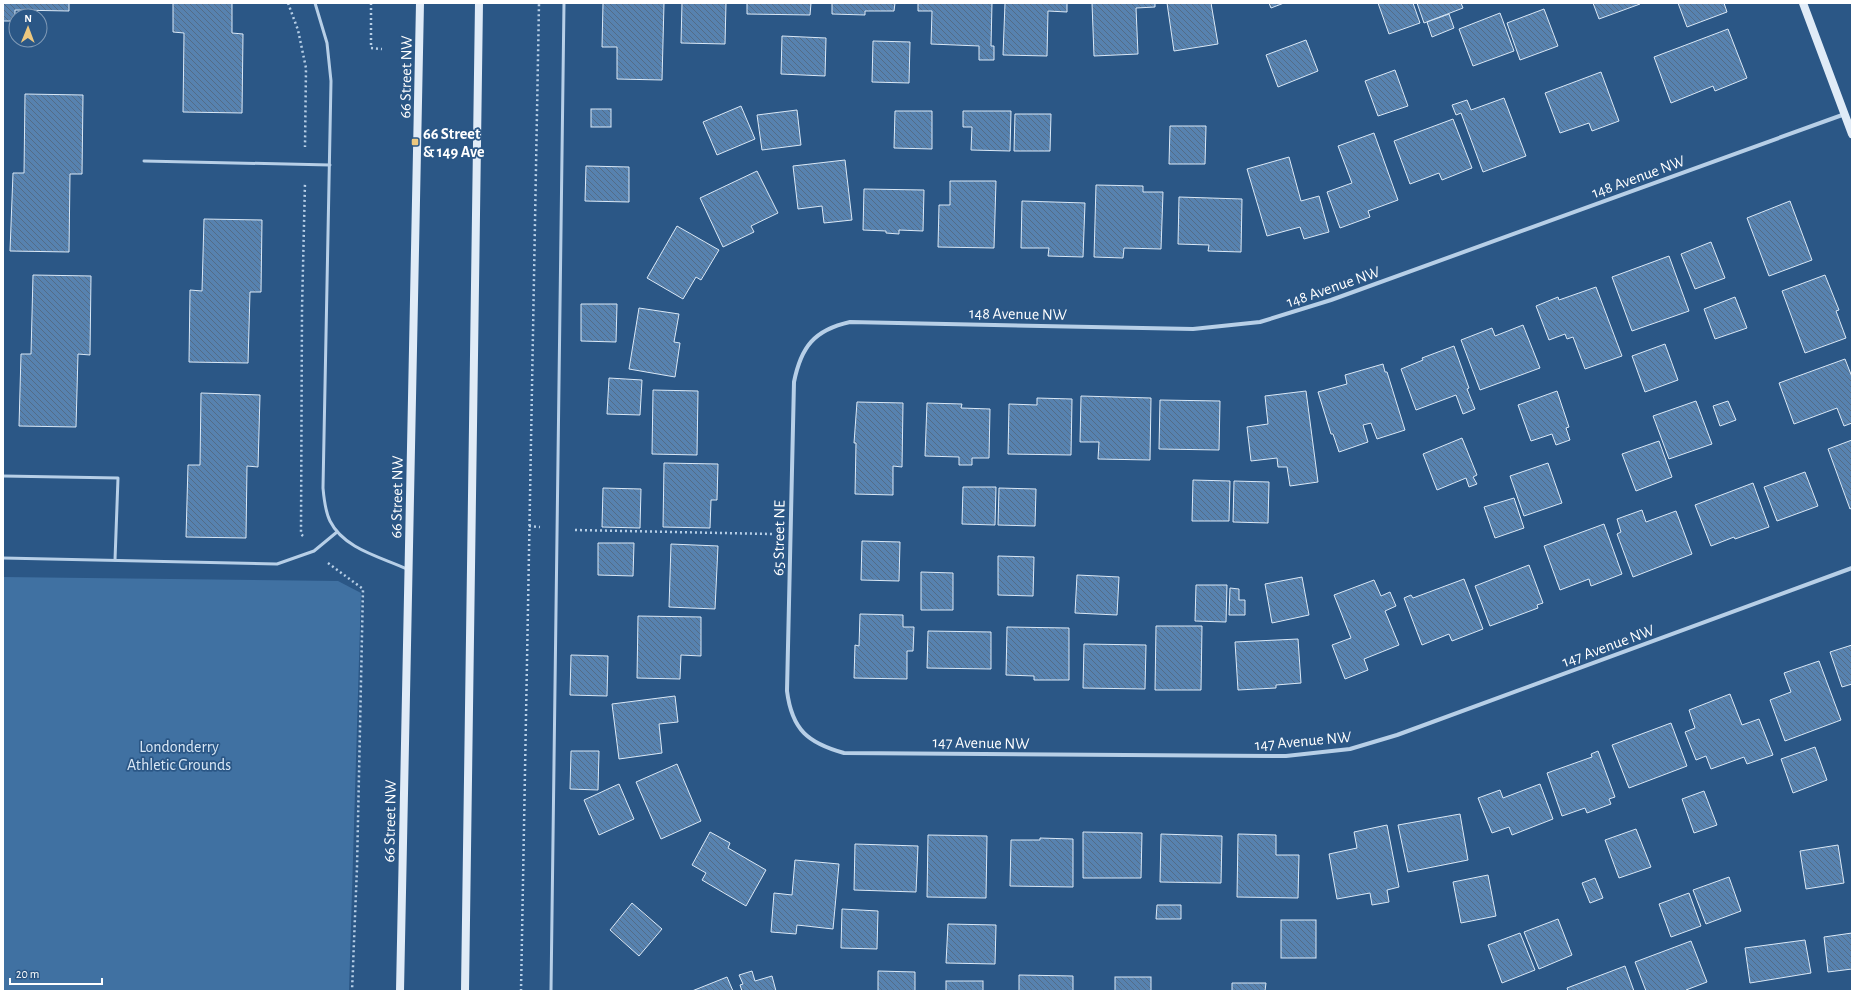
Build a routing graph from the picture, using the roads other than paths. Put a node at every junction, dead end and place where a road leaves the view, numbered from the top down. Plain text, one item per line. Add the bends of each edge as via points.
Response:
1 (315, 3) edge
2 (420, 3) edge
3 (479, 3) edge
4 (564, 3) edge
5 (1803, 3) edge
6 (1845, 114) junction
7 (1852, 134) edge
8 (144, 162) dead end
9 (330, 165) junction
10 (808, 344) joint
11 (3, 476) edge
12 (337, 532) junction
13 (3, 558) edge
14 (114, 560) junction
15 (1852, 568) edge
16 (408, 569) junction
17 (803, 733) joint
18 (400, 991) edge
19 (465, 991) edge
20 (551, 991) edge

1 - 9 lane via 330,59
2 - 16 main road, 66 Street NW
3 - 19 main road
4 - 20 lane
5 - 6 main road
6 - 7 main road
6 - 10 street, 148 Avenue NW via 1331,300 1260,322 1193,329 850,322 821,333
8 - 9 lane
9 - 12 lane via 323,488 330,521
10 - 17 street, 65 Street NE via 797,365 794,382 787,691 794,718
11 - 14 lane via 118,478
12 - 14 lane via 314,551 277,564
12 - 16 lane via 351,544
13 - 14 lane
15 - 17 street, 147 Avenue NW via 1397,735 1343,750 1252,757 844,753 816,744
16 - 18 main road, 66 Street NW

